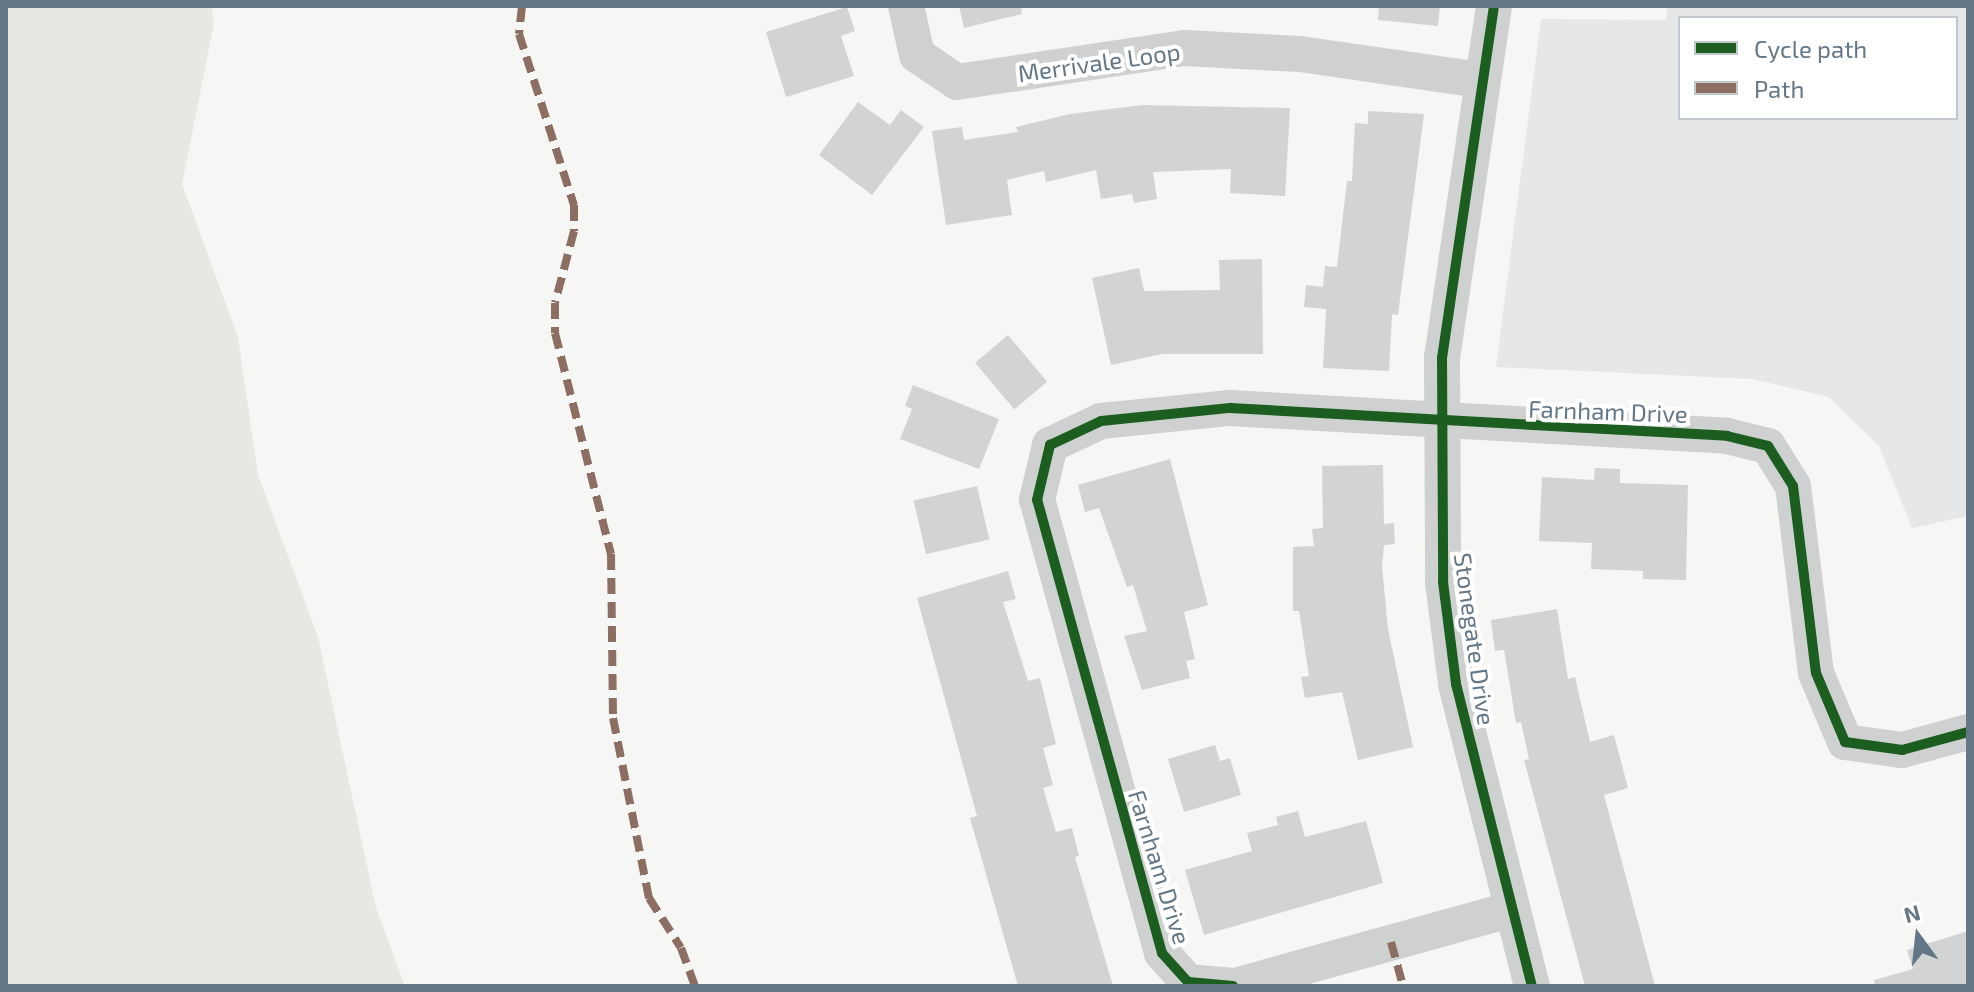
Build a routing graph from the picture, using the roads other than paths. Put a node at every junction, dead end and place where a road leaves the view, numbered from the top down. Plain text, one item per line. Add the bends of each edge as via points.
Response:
1 (906, 6) edge
2 (1494, 6) edge
3 (1481, 80) junction
4 (1441, 424) junction
5 (1968, 732) edge
6 (1512, 909) junction
7 (1234, 986) edge
8 (1532, 986) edge

1 - 3 street, Merrivale Loop via 917,55 957,82 1184,48 1300,54
2 - 3 street, Stonegate Drive
3 - 4 street, Stonegate Drive via 1442,357
4 - 5 street, Farnham Drive via 1727,436 1768,446 1793,486 1816,673 1845,742 1902,750
4 - 6 street, Stonegate Drive via 1443,582 1456,684
4 - 7 street, Farnham Drive via 1230,408 1101,421 1050,445 1037,500 1162,953 1188,982
6 - 7 street, Farnham Drive
6 - 8 street, Stonegate Drive

